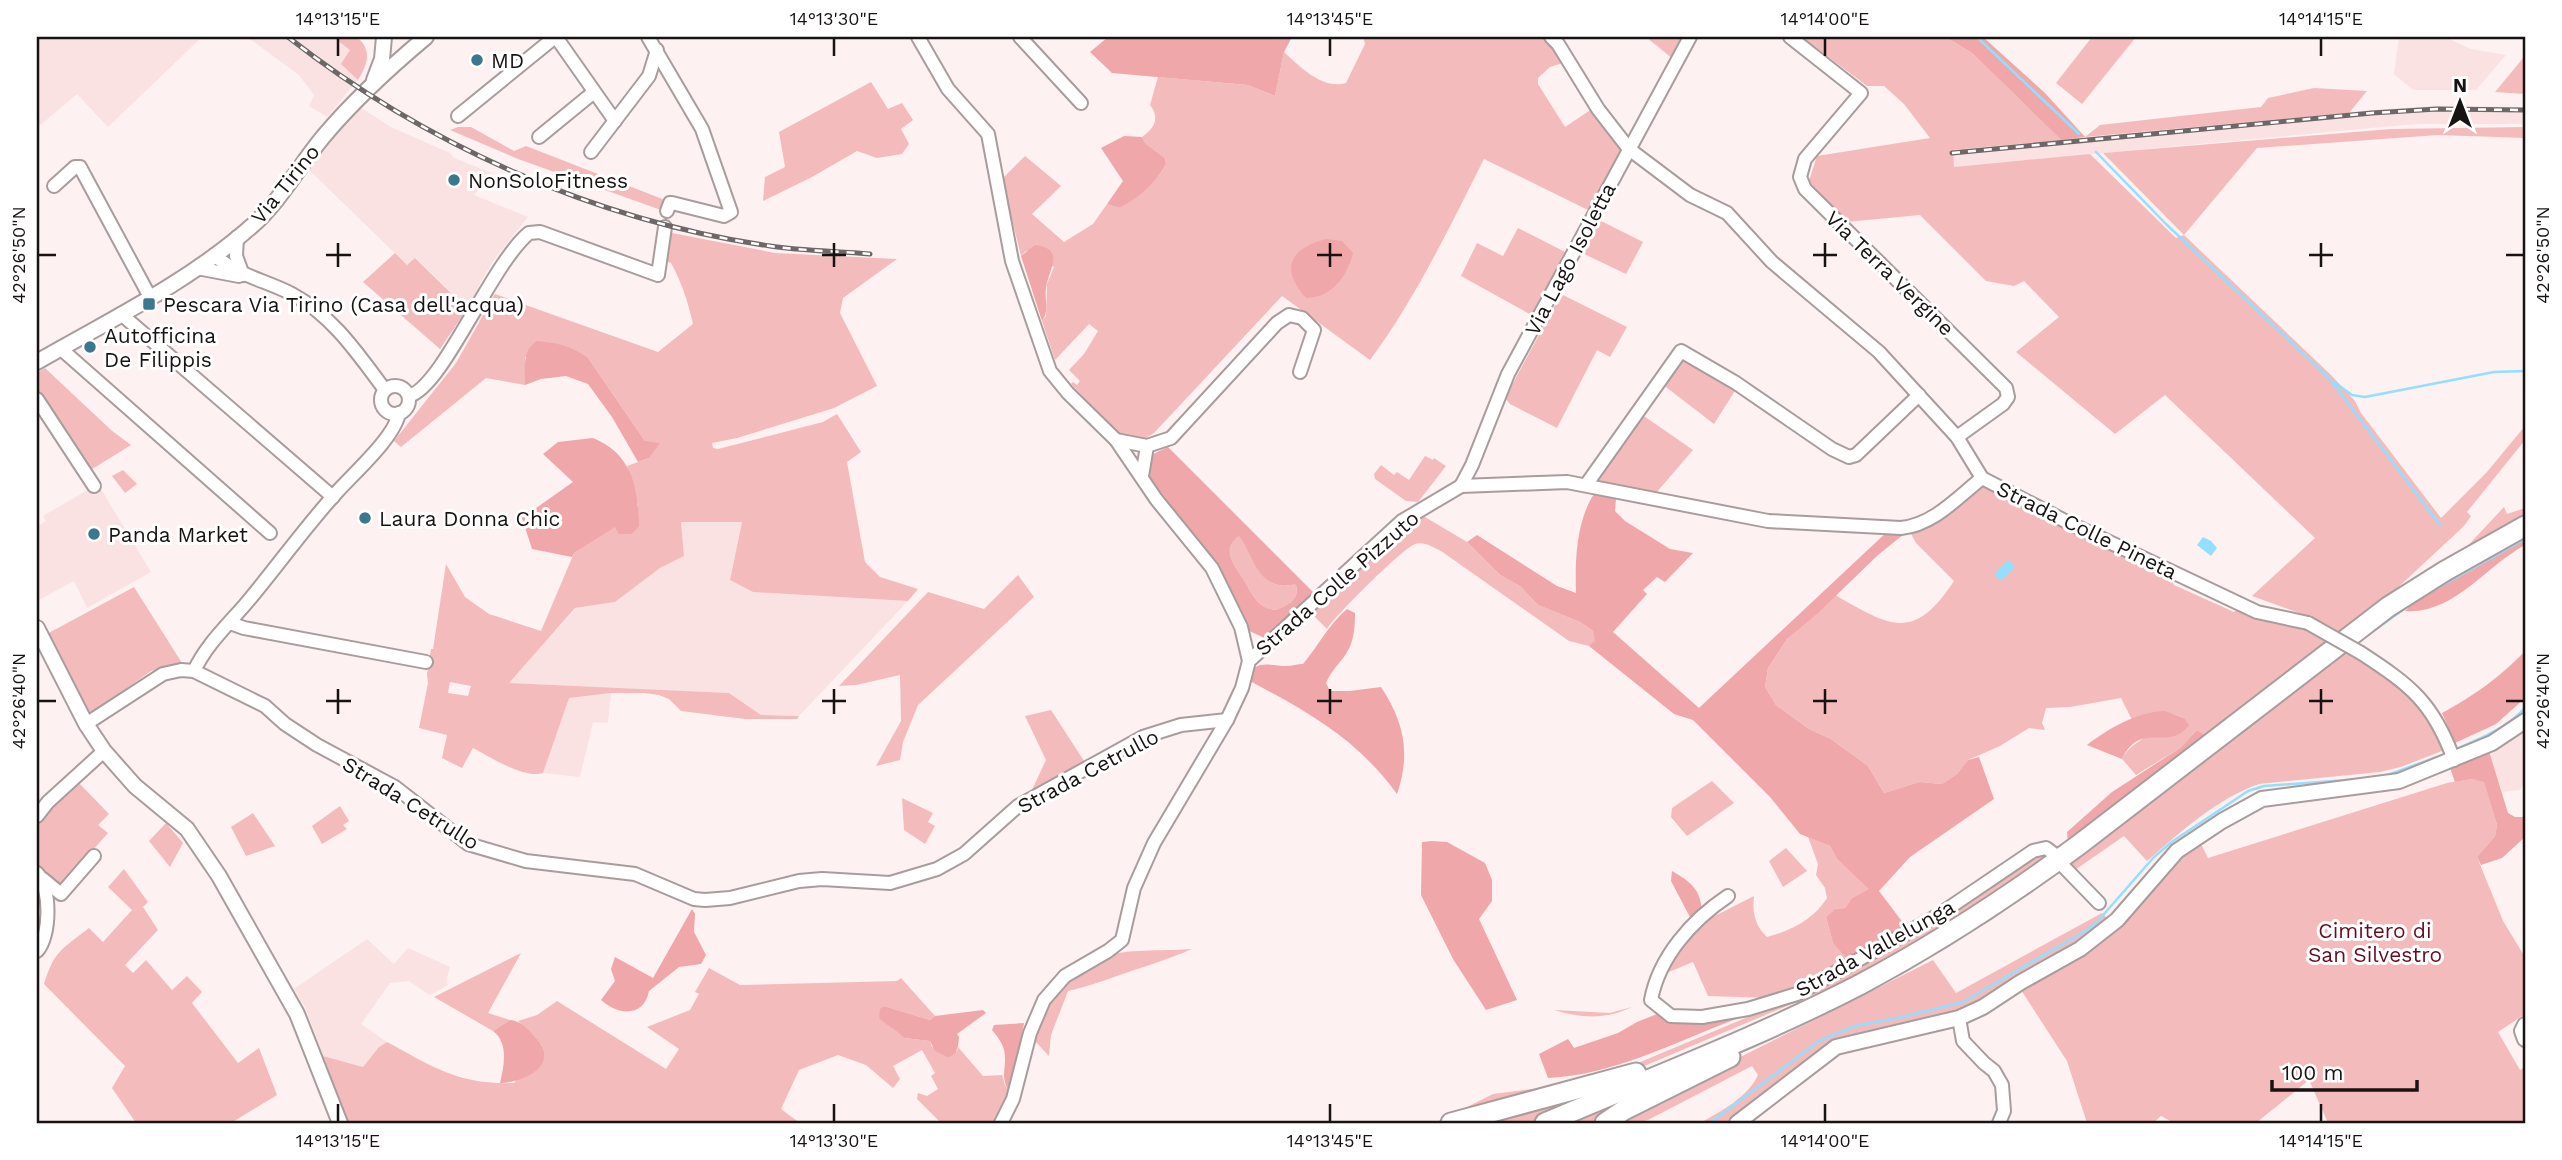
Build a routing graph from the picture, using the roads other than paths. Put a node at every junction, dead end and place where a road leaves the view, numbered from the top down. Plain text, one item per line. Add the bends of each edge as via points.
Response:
1 (556, 37) edge
2 (648, 37) edge
3 (918, 37) edge
4 (1020, 37) edge
5 (1551, 37) edge
6 (1690, 37) edge
7 (1790, 37) edge
8 (383, 41) edge
9 (419, 41) edge
10 (657, 50) junction
11 (373, 82) junction
12 (594, 92) junction
13 (1081, 103) dead end
14 (458, 116) dead end
15 (615, 121) junction
16 (540, 137) dead end
17 (1629, 149) junction
18 (591, 152) dead end
19 (54, 186) dead end
20 (668, 207) dead end
21 (665, 227) dead end
22 (237, 237) junction
23 (214, 256) junction
24 (197, 268) junction
25 (243, 275) junction
26 (150, 297) junction
27 (121, 314) junction
28 (60, 348) junction
29 (37, 362) edge
30 (1300, 372) dead end
31 (386, 390) junction
32 (1919, 395) junction
33 (409, 396) junction
34 (37, 399) edge
35 (399, 413) junction
36 (1957, 437) junction
37 (1116, 440) junction
38 (1147, 446) junction
39 (1142, 476) junction
40 (1982, 478) junction
41 (1586, 485) junction
42 (94, 486) dead end
43 (1461, 486) junction
44 (333, 497) junction
45 (2525, 526) edge
46 (270, 533) dead end
47 (230, 623) junction
48 (38, 635) edge
49 (1249, 661) junction
50 (426, 662) dead end
51 (194, 671) junction
52 (1227, 720) junction
53 (2525, 721) edge
54 (86, 724) junction
55 (104, 751) junction
56 (2452, 754) junction
57 (37, 816) edge
58 (2054, 854) dead end
59 (93, 856) dead end
60 (2064, 867) dead end
61 (40, 876) edge
62 (1728, 896) dead end
63 (2099, 903) dead end
64 (37, 951) edge
65 (1829, 1000) junction
66 (1959, 1018) junction
67 (2525, 1025) edge
68 (2525, 1039) edge
69 (1686, 1062) junction
70 (340, 1123) edge
71 (1001, 1123) edge
72 (1451, 1123) edge
73 (1545, 1123) edge
74 (1605, 1123) edge
75 (1738, 1123) edge
76 (1999, 1123) edge

1 - 12 street
1 - 14 street
2 - 10 street
3 - 37 street via 948,89 988,134 1012,261 1050,371
4 - 13 street
5 - 17 street, Strada Colle Pineta
6 - 17 street, Via Lago Isoletta
7 - 36 street, Via Terra Vergine via 1861,93 1805,159 1800,177 1805,189 2006,388 2004,404
8 - 9 street via 394,52
8 - 11 street, Via Tirino
9 - 11 street, Via Tirino
10 - 15 street via 649,76
10 - 20 street via 702,129 731,212 724,216
11 - 22 street, Via Tirino via 320,140 275,201
12 - 15 street
12 - 16 street
15 - 18 street
17 - 32 street, Strada Colle Pineta via 1690,195 1727,213 1772,262 1879,352
17 - 43 street, Via Lago Isoletta via 1508,374
19 - 26 street via 80,167
21 - 33 street via 658,275 540,232 529,233 497,270 446,359 422,390
22 - 23 street, Via Tirino
22 - 25 street via 236,256
23 - 24 street, Via Tirino
23 - 25 street
24 - 25 street
24 - 26 street, Via Tirino
25 - 31 street via 291,294 325,317
26 - 27 street, Via Tirino
27 - 28 street, Via Tirino
27 - 44 street
28 - 29 street, Via Tirino
28 - 46 street
30 - 38 street via 1314,330 1302,318 1289,315 1171,438
31 - 33 street via 397,386
31 - 35 street via 383,406
32 - 36 street, Strada Colle Pineta
32 - 41 street via 1849,457 1681,351
33 - 35 street via 407,408
34 - 42 street
35 - 44 street via 390,432
36 - 40 street, Strada Colle Pineta
37 - 38 street
37 - 39 street
38 - 39 street
39 - 49 street via 1212,568 1241,627
40 - 41 street, Strada Colle Pizzuto via 1931,519 1901,528 1768,522
40 - 56 street, Strada Colle Pineta, bridge via 2257,612 2308,623 2361,653 2405,682 2426,704
41 - 43 street, Strada Colle Pizzuto
43 - 49 street, Strada Colle Pizzuto via 1402,521
44 - 47 street
45 - 65 highway via 2388,607 2022,887 1938,942
47 - 50 street
47 - 51 street via 206,649
48 - 54 street
49 - 52 street, Strada Colle Pizzuto
51 - 52 street, Strada Cetrullo via 265,706 317,745 395,788 468,844 526,861 635,874 705,900 799,881 890,883 937,869 964,854 1018,806 1143,737 1181,725
51 - 54 street via 163,674
52 - 71 street, Strada Colle Pizzuto via 1154,843 1134,888 1122,940 1065,976 1044,1000
53 - 56 street via 2492,743
54 - 55 street
55 - 57 street
55 - 70 street via 137,788 187,829 219,876 297,1014
56 - 66 street via 2399,780 2262,799 2177,851 2117,920 2080,949
58 - 62 street, Strada Vallelunga via 2046,848 2034,851 1937,916 1797,994 1702,1017 1671,1016 1651,1000 1654,984 1693,924
59 - 61 street via 61,894
60 - 63 street
61 - 64 street via 47,925
65 - 69 highway
65 - 74 highway via 1825,1011
66 - 75 street via 1836,1046
66 - 76 street via 1963,1041 2002,1085 2004,1111
67 - 68 street
69 - 72 highway via 1672,1059 1616,1079
69 - 73 highway

